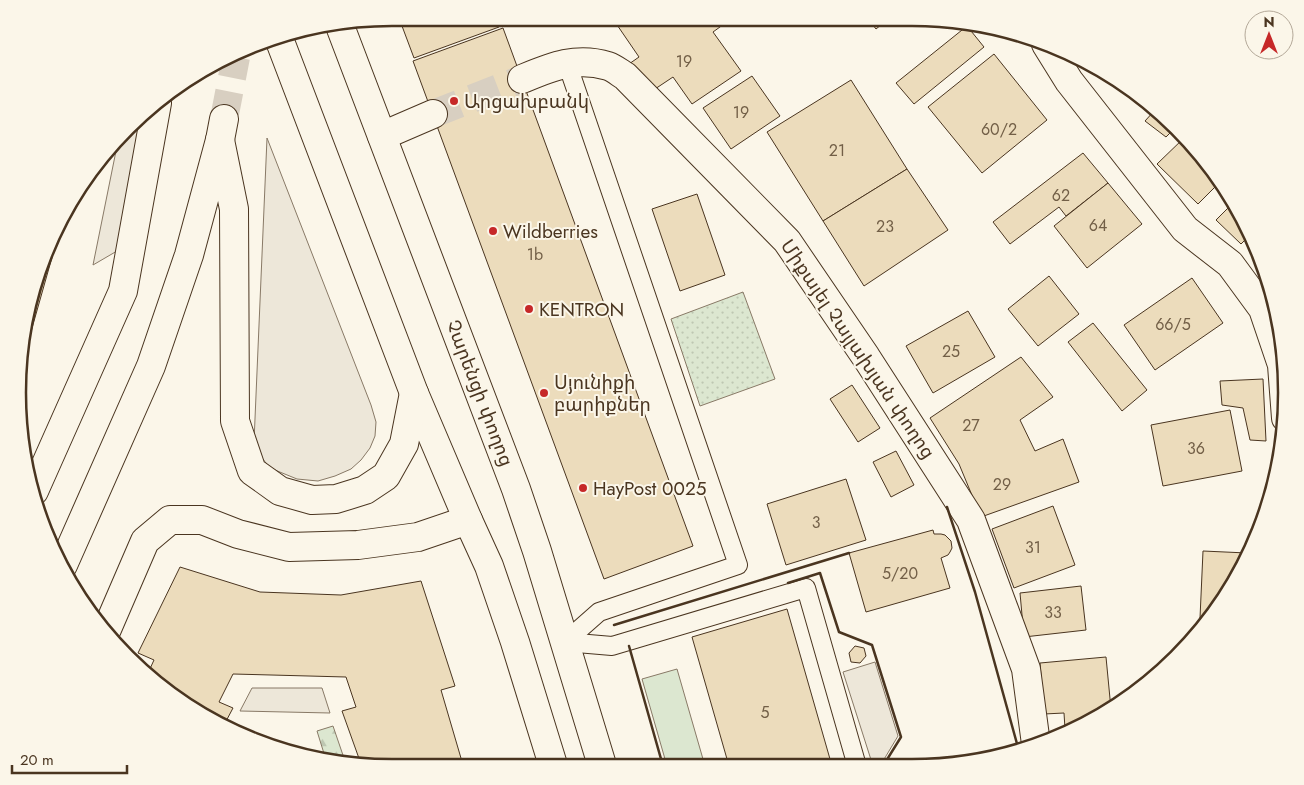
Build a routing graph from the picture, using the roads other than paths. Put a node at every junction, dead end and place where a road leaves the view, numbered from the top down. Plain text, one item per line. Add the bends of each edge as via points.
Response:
1 (341, 30) edge
2 (281, 44) edge
3 (1052, 54) edge
4 (567, 63) junction
5 (522, 79) tunnel mouth
6 (155, 114) edge
7 (433, 114) tunnel mouth
8 (382, 136) junction
9 (1275, 344) edge
10 (414, 393) junction
11 (38, 482) edge
12 (468, 520) junction
13 (66, 559) edge
14 (109, 624) edge
15 (565, 642) junction
16 (1035, 737) edge
17 (551, 759) edge
18 (600, 759) edge
19 (855, 759) edge

1 - 8 main road, Չարենցի փողոց
2 - 10 main road
3 - 9 main road via 1069,81 1185,229 1230,264 1263,309
4 - 5 main road, Միքայել Չայլախյան փողոց
4 - 15 lane via 738,565 599,612
4 - 16 main road, Միքայել Չայլախյան փողոց via 610,67 625,76 788,240 971,520 1026,669
6 - 11 main road via 122,291
7 - 8 main road
8 - 15 main road, Չարենցի փողոց via 516,489
10 - 12 main road
10 - 13 main road via 404,444 386,476 365,490 336,499 312,500 280,491 252,470 235,421 234,209 222,129 190,255 151,366
12 - 14 main road via 418,537 358,545 289,547 238,534 202,520 170,520 145,541
12 - 17 main road via 490,566
15 - 18 main road, Չարենցի փողոց
15 - 19 lane via 612,646 806,588

